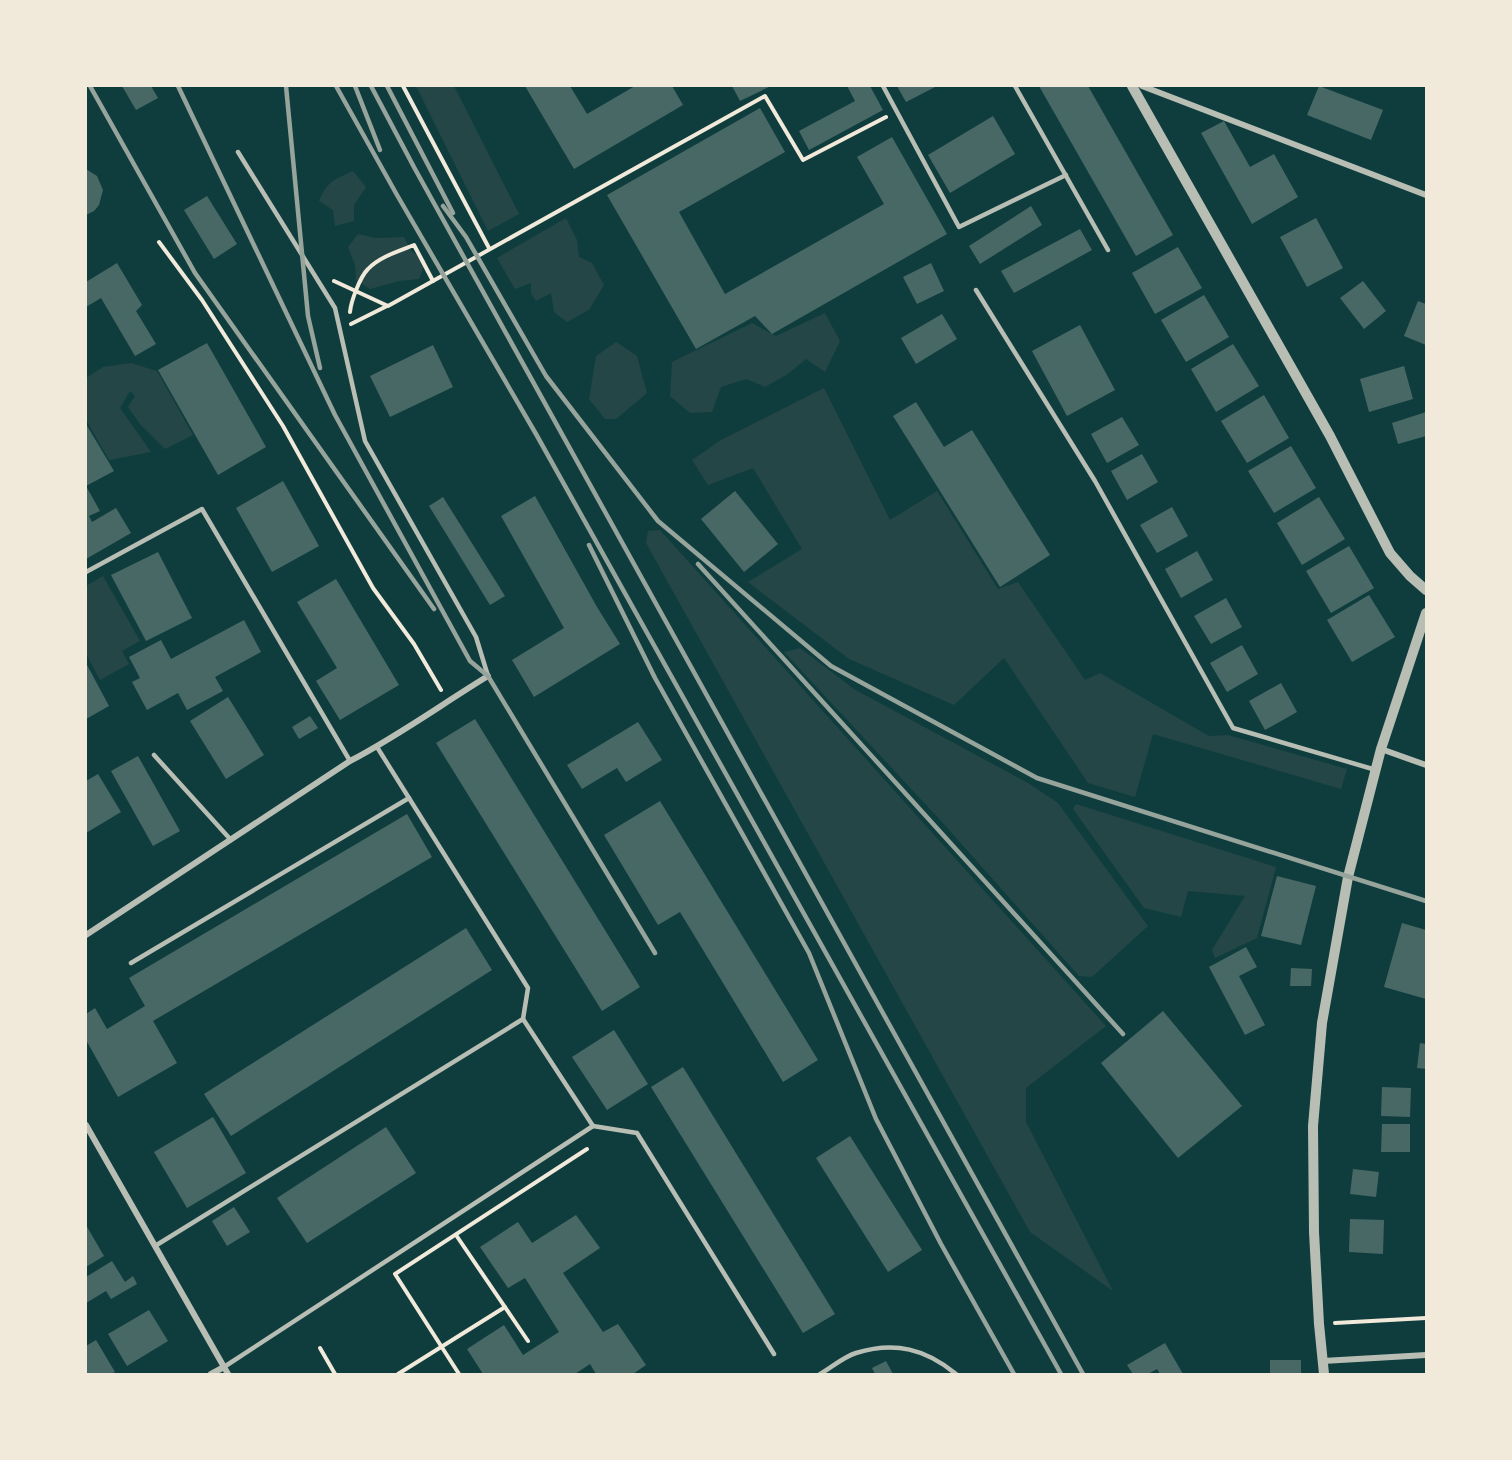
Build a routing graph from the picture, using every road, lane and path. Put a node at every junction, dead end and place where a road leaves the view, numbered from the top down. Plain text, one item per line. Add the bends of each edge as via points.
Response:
1 (404, 86) edge
2 (883, 86) edge
3 (1015, 86) edge
4 (1132, 86) edge
5 (1142, 86) edge
6 (897, 111) junction
7 (238, 152) dead end
8 (1066, 175) junction
9 (1426, 195) edge
10 (159, 242) dead end
11 (489, 248) junction
12 (1108, 250) dead end
13 (312, 272) junction
14 (433, 281) junction
15 (976, 290) dead end
16 (356, 291) junction
17 (388, 306) junction
18 (86, 572) edge
19 (1426, 590) edge
20 (1426, 613) edge
21 (488, 676) joint
22 (447, 701) junction
23 (377, 747) junction
24 (1382, 749) junction
25 (154, 755) dead end
26 (350, 761) junction
27 (1426, 765) edge
28 (1376, 770) junction
29 (409, 798) junction
30 (231, 840) junction
31 (86, 935) edge
32 (131, 963) dead end
33 (523, 1019) junction
34 (86, 1125) edge
35 (593, 1126) junction
36 (587, 1149) dead end
37 (456, 1235) junction
38 (154, 1246) junction
39 (505, 1307) junction
40 (1426, 1318) edge
41 (1319, 1324) junction
42 (528, 1341) dead end
43 (443, 1346) junction
44 (320, 1348) dead end
45 (774, 1354) dead end
46 (1426, 1355) edge
47 (1323, 1361) junction
48 (224, 1367) junction
49 (211, 1374) edge
50 (228, 1374) edge
51 (335, 1374) edge
52 (399, 1374) edge
53 (459, 1374) edge
54 (819, 1374) edge
55 (957, 1374) edge
56 (1324, 1374) edge

1 - 11 path
2 - 6 lane
3 - 8 lane
4 - 19 street via 1330,436 1390,553
5 - 9 street
6 - 8 lane via 959,227
6 - 11 path via 803,160 765,96
7 - 13 lane
8 - 12 lane
10 - 22 path via 202,300 283,426 373,588 414,644
11 - 14 path
13 - 16 path
13 - 21 lane via 335,308 365,441 476,637
14 - 16 path via 414,245 368,269
14 - 17 path
15 - 28 lane via 1095,481 1233,728
16 - 17 path
16 - 17 path via 349,326
18 - 26 lane via 202,508
20 - 24 street
21 - 22 street
22 - 23 street
23 - 26 street
23 - 29 lane
24 - 27 street
24 - 28 street
25 - 30 lane
26 - 30 street
28 - 41 street via 1348,878 1322,1023 1313,1126
29 - 32 lane
29 - 33 lane via 528,988
30 - 31 street
33 - 35 lane
33 - 38 lane
34 - 38 street
35 - 45 lane via 637,1132
35 - 48 lane
36 - 37 path
37 - 39 path
37 - 43 path via 395,1274
38 - 48 street
39 - 42 path
39 - 43 path
40 - 41 path
41 - 47 street
43 - 52 path
43 - 53 path
44 - 51 path
46 - 47 street
47 - 56 street
48 - 49 street
48 - 50 street
54 - 55 lane via 854,1353 891,1346 928,1354

